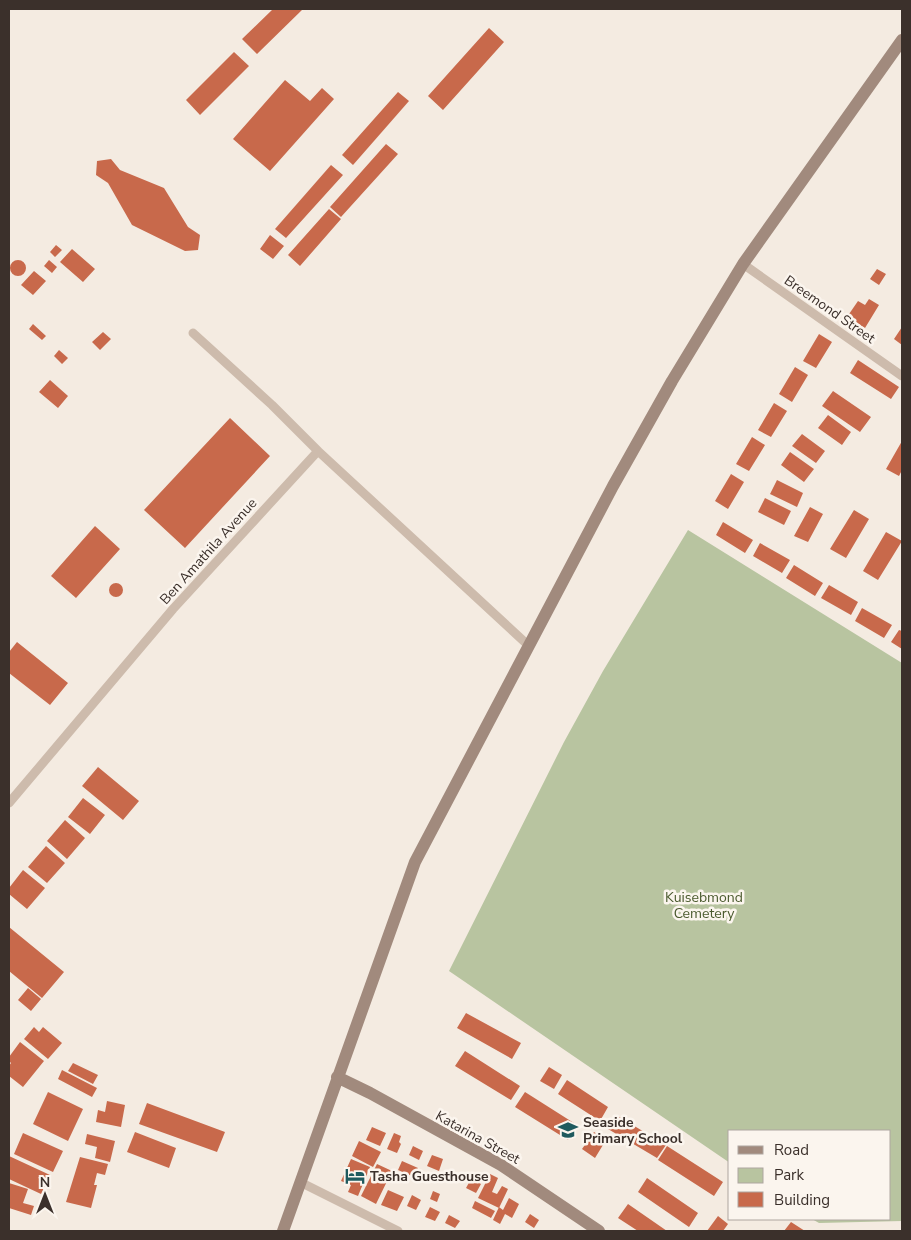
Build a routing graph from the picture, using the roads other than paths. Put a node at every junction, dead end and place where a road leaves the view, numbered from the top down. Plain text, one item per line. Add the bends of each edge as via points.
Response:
1 (902, 40) edge
2 (743, 264) junction
3 (193, 333) dead end
4 (902, 376) edge
5 (318, 450) junction
6 (529, 646) junction
7 (9, 803) edge
8 (337, 1077) junction
9 (302, 1183) junction
10 (284, 1231) edge
11 (398, 1231) edge
12 (599, 1231) edge

1 - 2 street
2 - 4 street, Breemond Street
2 - 6 street via 672,381
3 - 5 street
5 - 6 street
5 - 7 street, Ben Amathila Avenue via 173,610
6 - 8 street via 415,862
8 - 9 street
8 - 12 street, Katarina Street via 501,1165
9 - 10 street
9 - 11 street

